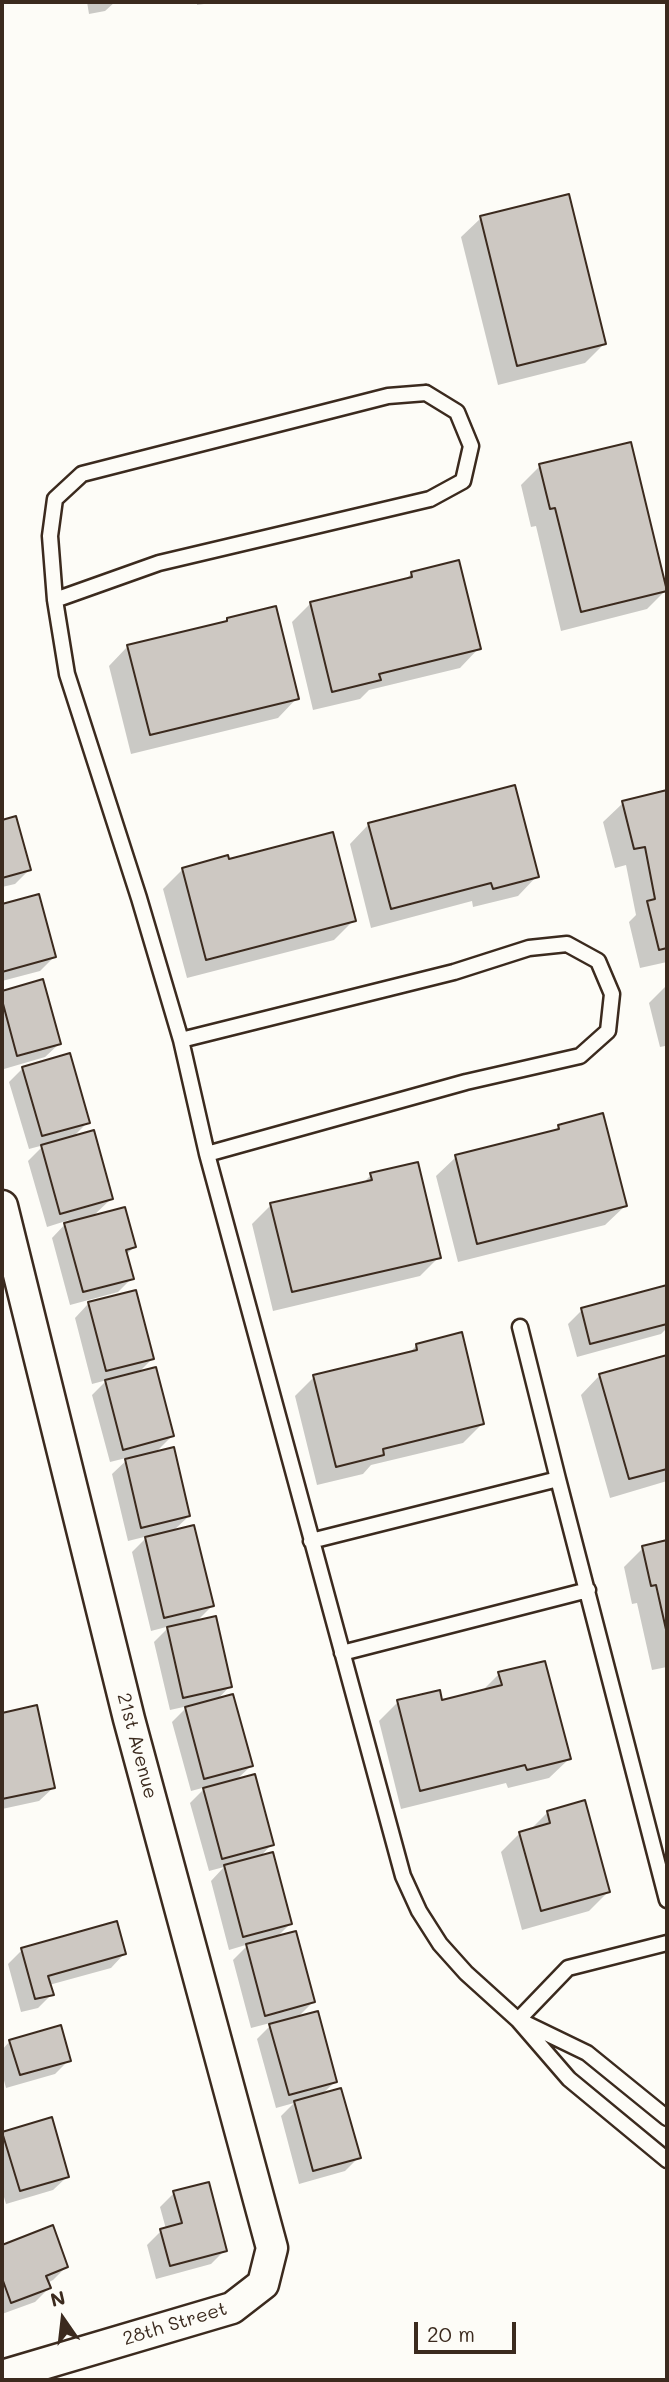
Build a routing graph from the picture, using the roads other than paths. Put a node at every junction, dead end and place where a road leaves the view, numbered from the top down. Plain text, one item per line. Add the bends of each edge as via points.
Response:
1 (55, 600) junction
2 (181, 1040) junction
3 (207, 1154) junction
4 (2, 1206) edge
5 (520, 1326) dead end
6 (558, 1479) junction
7 (311, 1541) junction
8 (588, 1590) junction
9 (342, 1653) junction
10 (667, 1900) edge
11 (667, 1943) edge
12 (518, 2020) junction
13 (667, 2118) edge
14 (667, 2160) edge
15 (263, 2284) joint
16 (2, 2376) edge

1 - 1 lane via 159,563 430,499 463,481 471,446 457,412 426,393 388,396 82,474 55,499 50,536
1 - 2 lane via 67,674
2 - 3 lane
2 - 3 lane via 454,972 529,948 567,944 598,961 612,994 608,1031 580,1056 466,1082
3 - 7 lane
4 - 15 street, 21st Avenue via 129,1719 272,2248
5 - 6 lane
6 - 7 lane
6 - 8 lane
7 - 9 lane
8 - 9 lane
8 - 10 lane
9 - 12 lane via 403,1876 419,1911 466,1973
11 - 12 lane via 568,1968
12 - 13 lane via 587,2053
12 - 14 lane via 569,2079
15 - 16 street, 28th Street via 232,2308

